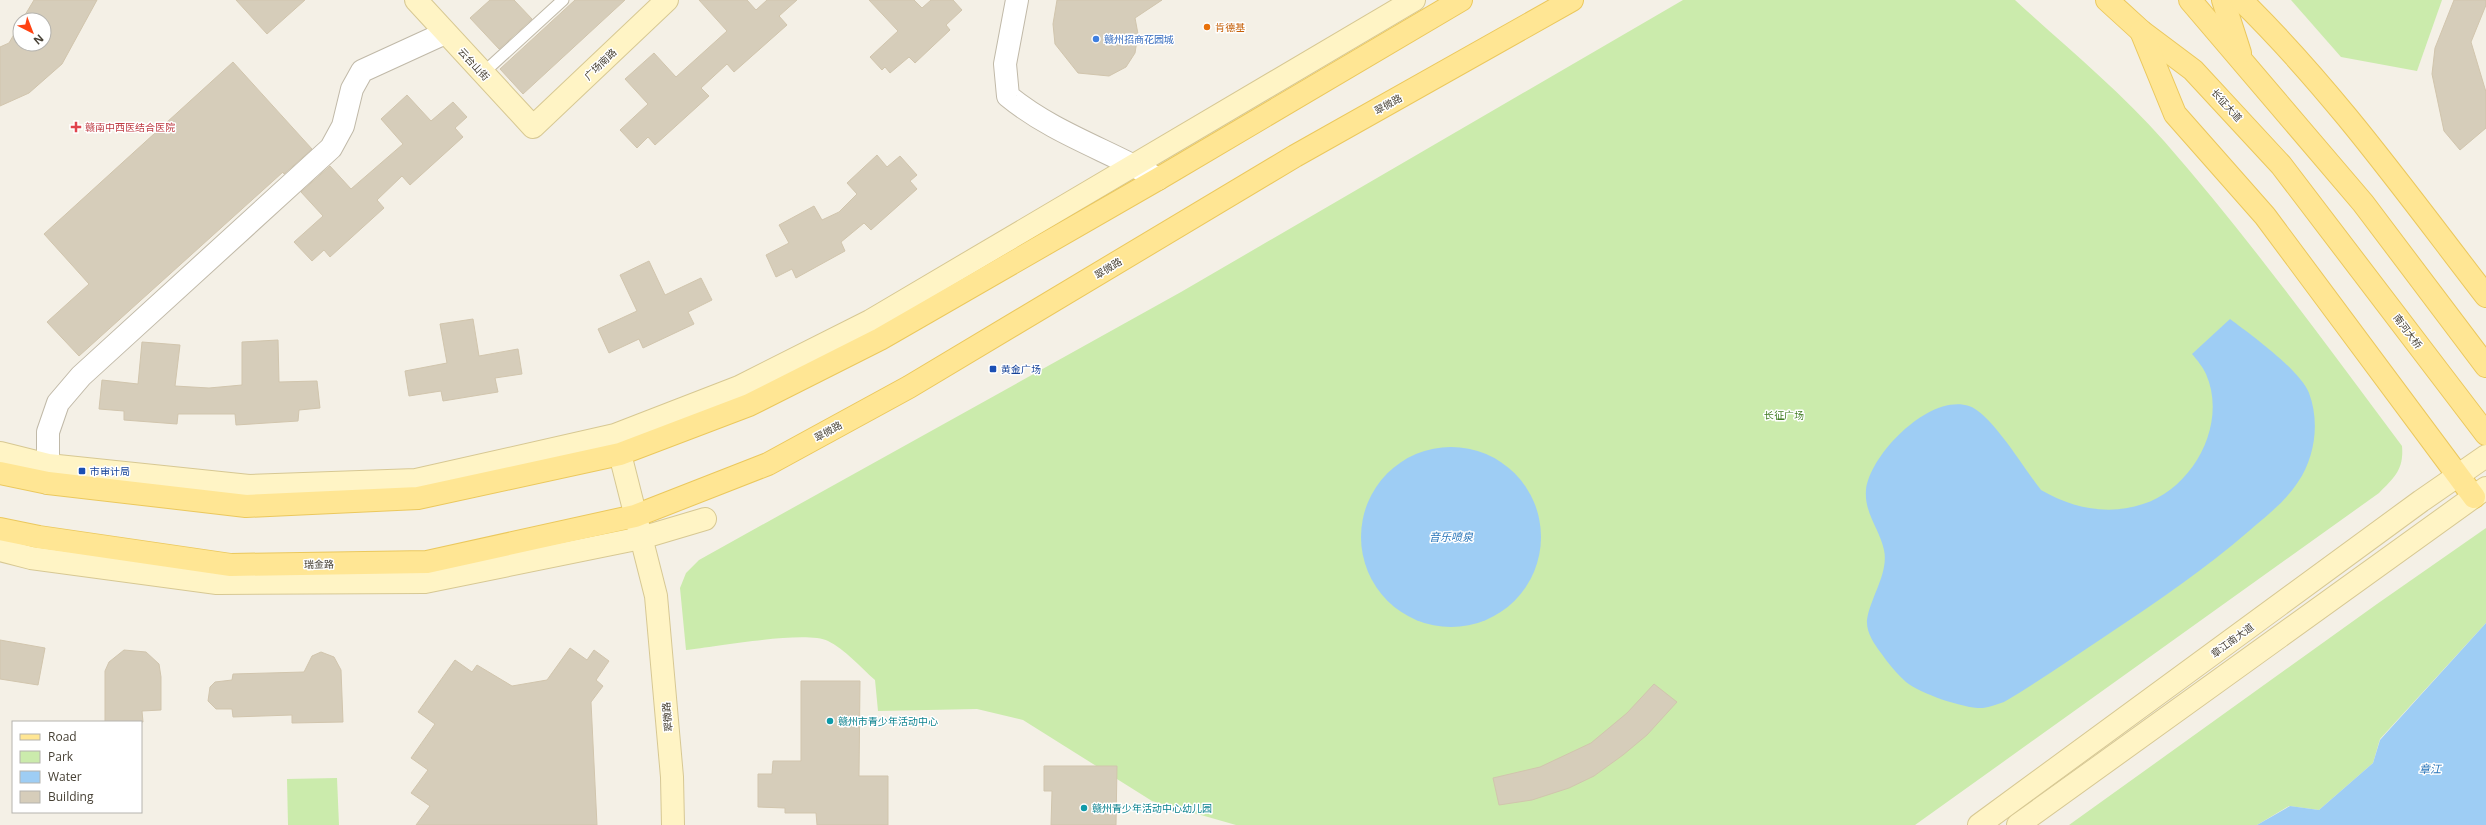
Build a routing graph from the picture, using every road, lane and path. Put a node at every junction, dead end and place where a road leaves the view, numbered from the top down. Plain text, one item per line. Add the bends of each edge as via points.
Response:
1 (416, 0) edge
2 (563, 0) edge
3 (666, 0) edge
4 (1018, 0) edge
5 (1414, 0) edge
6 (1461, 0) edge
7 (1572, 0) edge
8 (2107, 0) edge
9 (2190, 0) edge
10 (2223, 0) edge
11 (2241, 0) edge
12 (2141, 31) junction
13 (445, 32) junction
14 (2242, 61) junction
15 (483, 73) junction
16 (533, 127) joint
17 (1133, 165) junction
18 (1158, 179) junction
19 (2330, 228) joint
20 (2486, 296) edge
21 (2486, 366) edge
22 (2486, 434) edge
23 (0, 453) edge
24 (620, 454) junction
25 (2486, 456) edge
26 (0, 473) edge
27 (48, 474) junction
28 (2480, 492) edge
29 (635, 516) junction
30 (705, 519) dead end
31 (0, 528) edge
32 (641, 538) junction
33 (0, 550) edge
34 (673, 825) edge
35 (1979, 825) edge
36 (2018, 825) edge

1 - 13 street, 云台山街
2 - 15 lane
3 - 16 street, 广场南路
4 - 17 street via 1005,64 1008,96 1062,133
5 - 17 street
6 - 18 main road
7 - 29 main road, 翠微路 via 1295,156 902,391 768,464
8 - 12 main road, 长征大道
9 - 14 main road
10 - 14 main road
11 - 20 main road via 2291,52 2359,132
12 - 19 main road, 长征大道 via 2194,70 2218,94 2281,165
12 - 28 main road via 2175,114 2283,238
13 - 15 street, 云台山街
13 - 27 street via 362,71 352,90 343,126 331,148 81,376 58,403 48,432
14 - 21 main road via 2363,203
15 - 16 street, 云台山街
17 - 18 street
17 - 27 street via 870,321 739,387 615,435 416,480 249,486
18 - 24 main road via 880,339 749,405
19 - 22 main road, 南河大桥
23 - 27 street
24 - 27 main road via 418,498 246,506
24 - 29 street, 翠微路
25 - 35 street, 章江南大道
26 - 27 main road
28 - 36 street
29 - 31 main road, 瑞金路 via 427,562 231,565 39,537
29 - 32 street, 翠微路
30 - 32 street
32 - 33 street via 425,582 217,583 31,558
32 - 34 street, 翠微路 via 656,596 672,777

